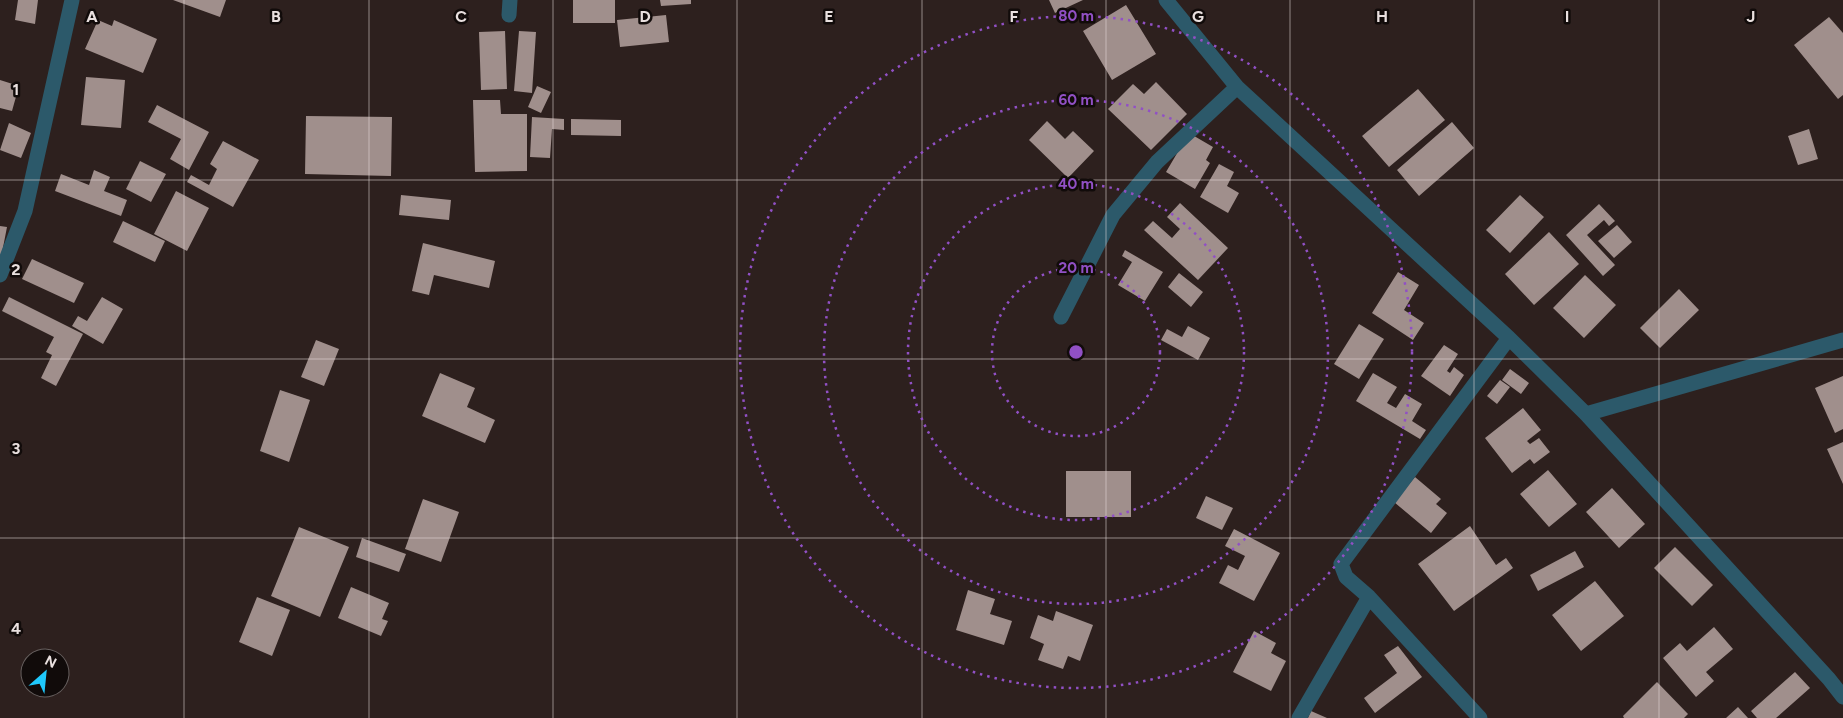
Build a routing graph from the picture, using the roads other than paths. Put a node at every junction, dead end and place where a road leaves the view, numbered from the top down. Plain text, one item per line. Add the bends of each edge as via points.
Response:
1 (72, 0) edge
2 (1166, 0) edge
3 (1237, 87) junction
4 (0, 275) edge
5 (1061, 318) dead end
6 (1509, 338) junction
7 (1843, 340) edge
8 (1586, 414) junction
9 (1369, 598) junction
10 (1843, 697) edge
11 (1299, 718) edge
12 (1480, 718) edge

1 - 4 street via 25,211
2 - 3 street
3 - 5 street via 1156,162 1113,215
3 - 6 street
6 - 8 street
6 - 9 street via 1341,564 1346,577
7 - 8 street
8 - 10 street
9 - 11 street
9 - 12 street

